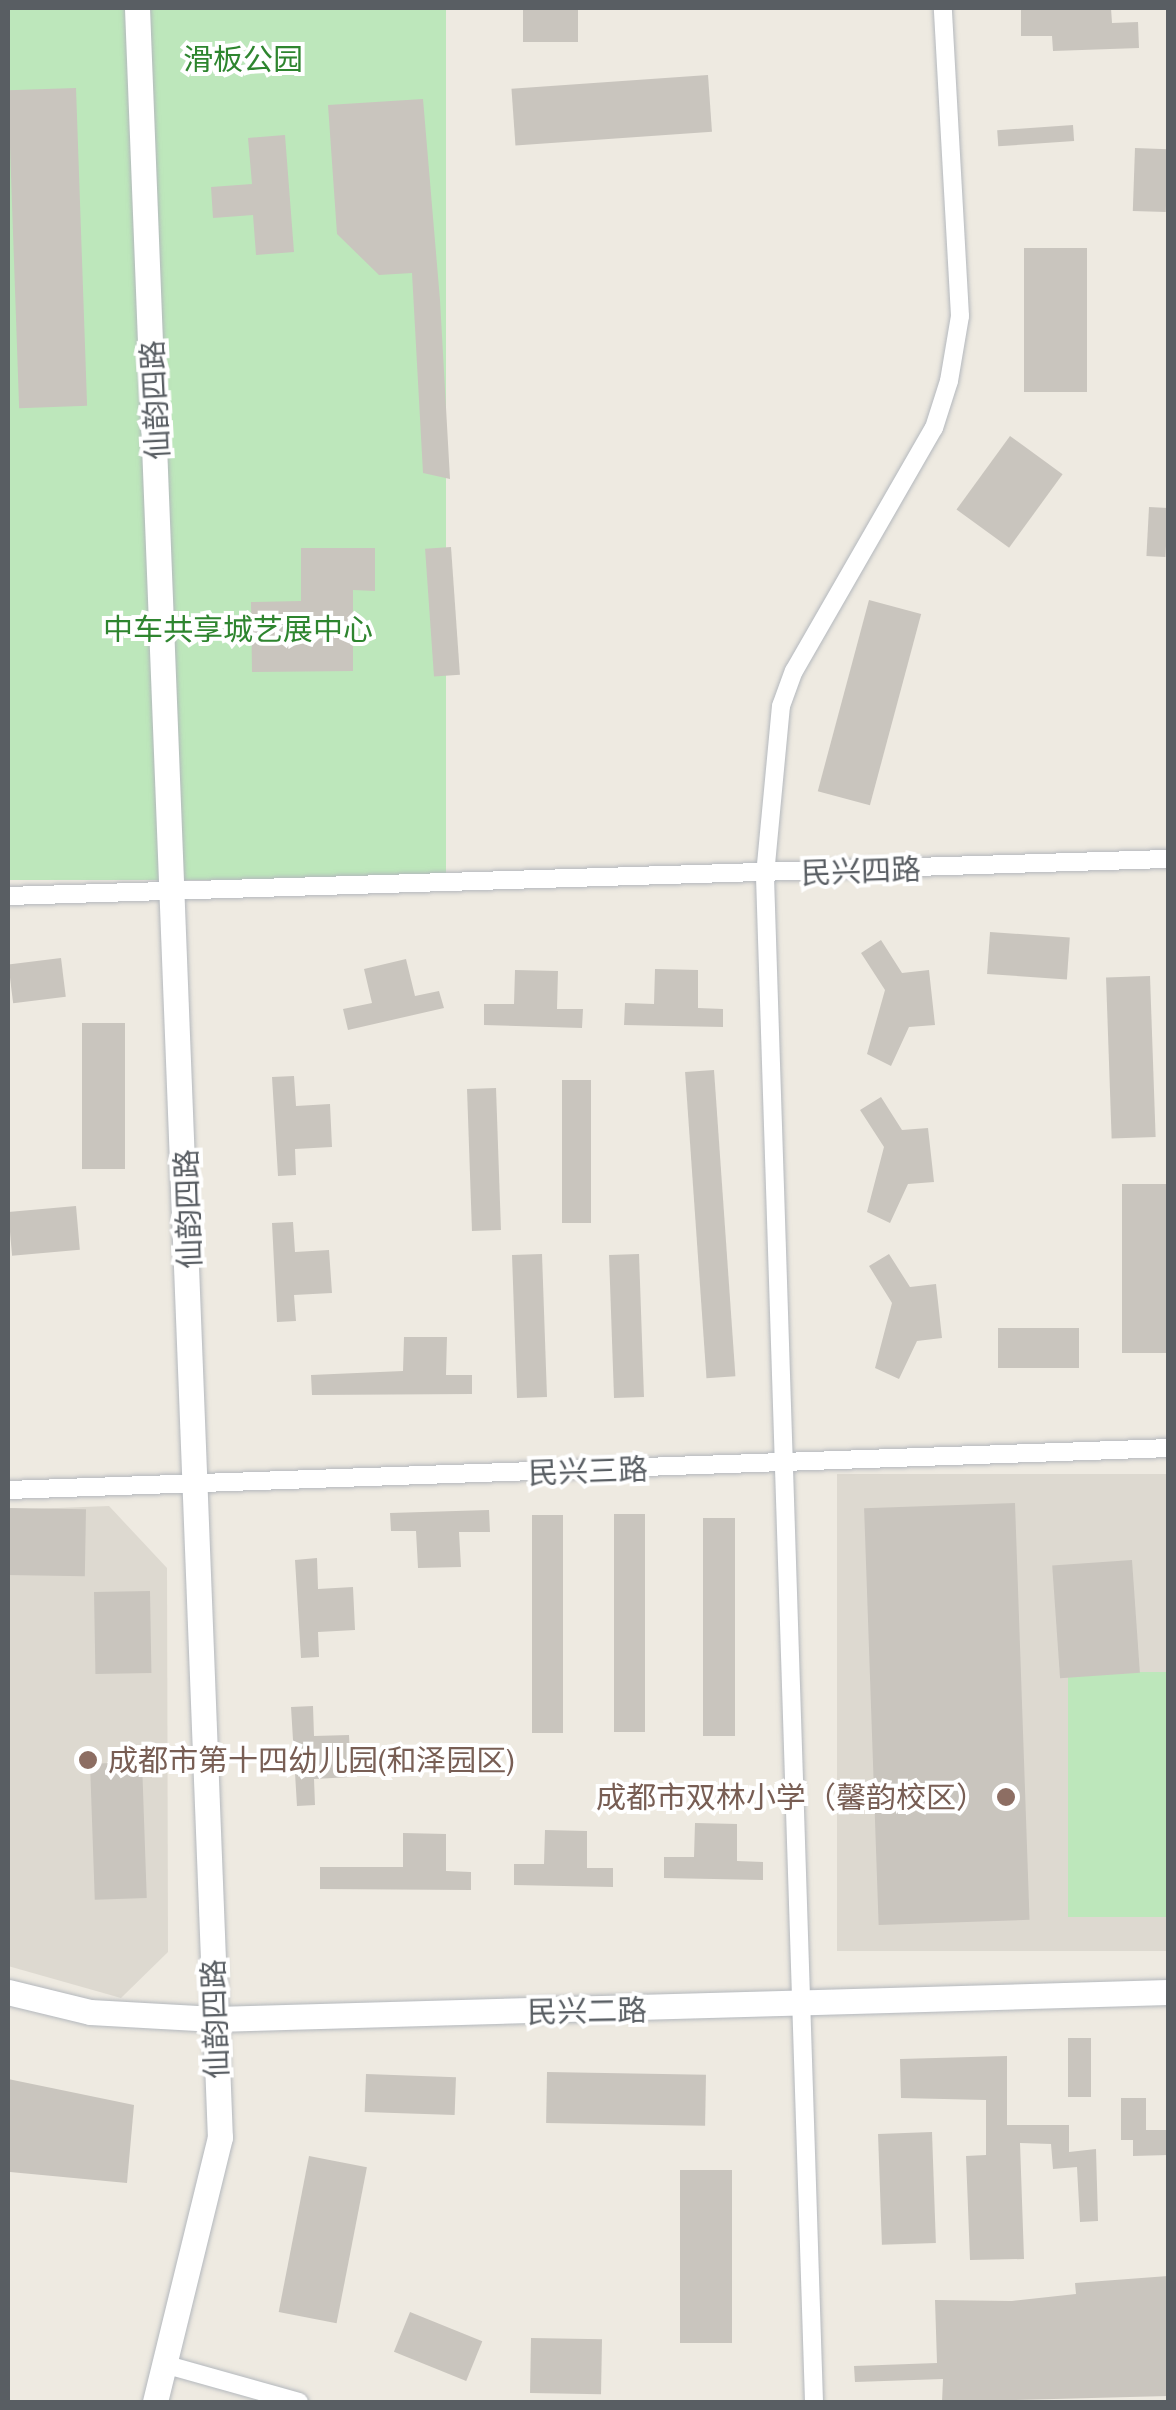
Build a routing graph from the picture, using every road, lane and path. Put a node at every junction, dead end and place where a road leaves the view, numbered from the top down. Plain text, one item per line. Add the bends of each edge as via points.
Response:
1 (137, 8) edge
2 (943, 8) edge
3 (1168, 859) edge
4 (765, 875) junction
5 (178, 890) junction
6 (8, 896) edge
7 (1168, 1448) edge
8 (777, 1464) junction
9 (196, 1486) junction
10 (8, 1490) edge
11 (8, 1992) edge
12 (1168, 1992) edge
13 (798, 2006) junction
14 (215, 2019) junction
15 (171, 2366) junction
16 (155, 2402) edge
17 (299, 2402) edge
18 (814, 2402) edge

1 - 5 street, 仙韵四路
2 - 4 street via 960,316 949,380 934,428 794,671 781,706
3 - 4 street, 民兴四路
4 - 5 street, 民兴四路
4 - 8 street
5 - 6 street, 民兴四路
5 - 9 street, 仙韵四路
7 - 8 street, 民兴三路
8 - 9 street, 民兴三路
8 - 13 street
9 - 10 street, 民兴三路
9 - 14 street, 仙韵四路
11 - 14 street, 民兴二路 via 90,2012
12 - 13 street, 民兴二路
13 - 14 street, 民兴二路
13 - 18 street
14 - 15 street, 仙韵四路 via 220,2137
15 - 16 street, 仙韵四路
15 - 17 street

